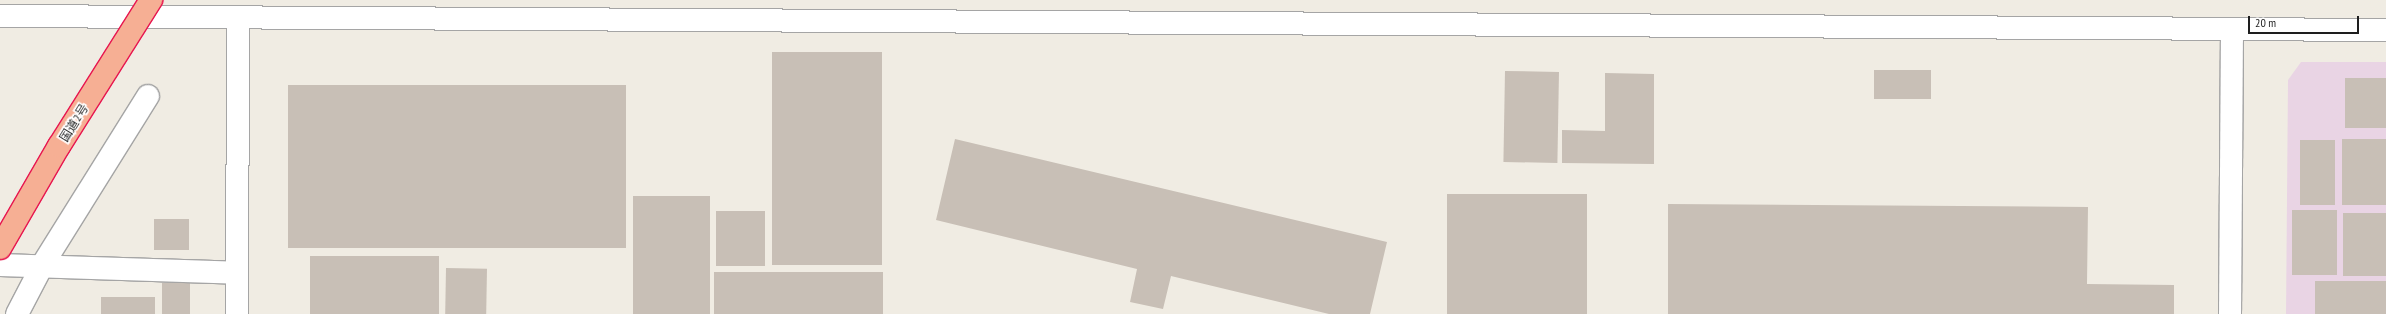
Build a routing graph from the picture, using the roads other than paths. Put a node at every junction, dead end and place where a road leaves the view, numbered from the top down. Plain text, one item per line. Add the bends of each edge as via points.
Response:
1 (151, 0) edge
2 (0, 16) edge
3 (238, 20) junction
4 (2232, 29) junction
5 (2386, 30) edge
6 (148, 96) dead end
7 (0, 248) edge
8 (43, 264) junction
9 (0, 265) edge
10 (237, 273) junction
11 (17, 314) edge
12 (237, 314) edge
13 (2230, 314) edge

1 - 7 highway, 国道2号, bridge via 59,146
2 - 3 street
3 - 4 street
3 - 10 street
4 - 5 street
4 - 13 street
6 - 8 street
8 - 9 street
8 - 10 street
8 - 11 street
10 - 12 street

